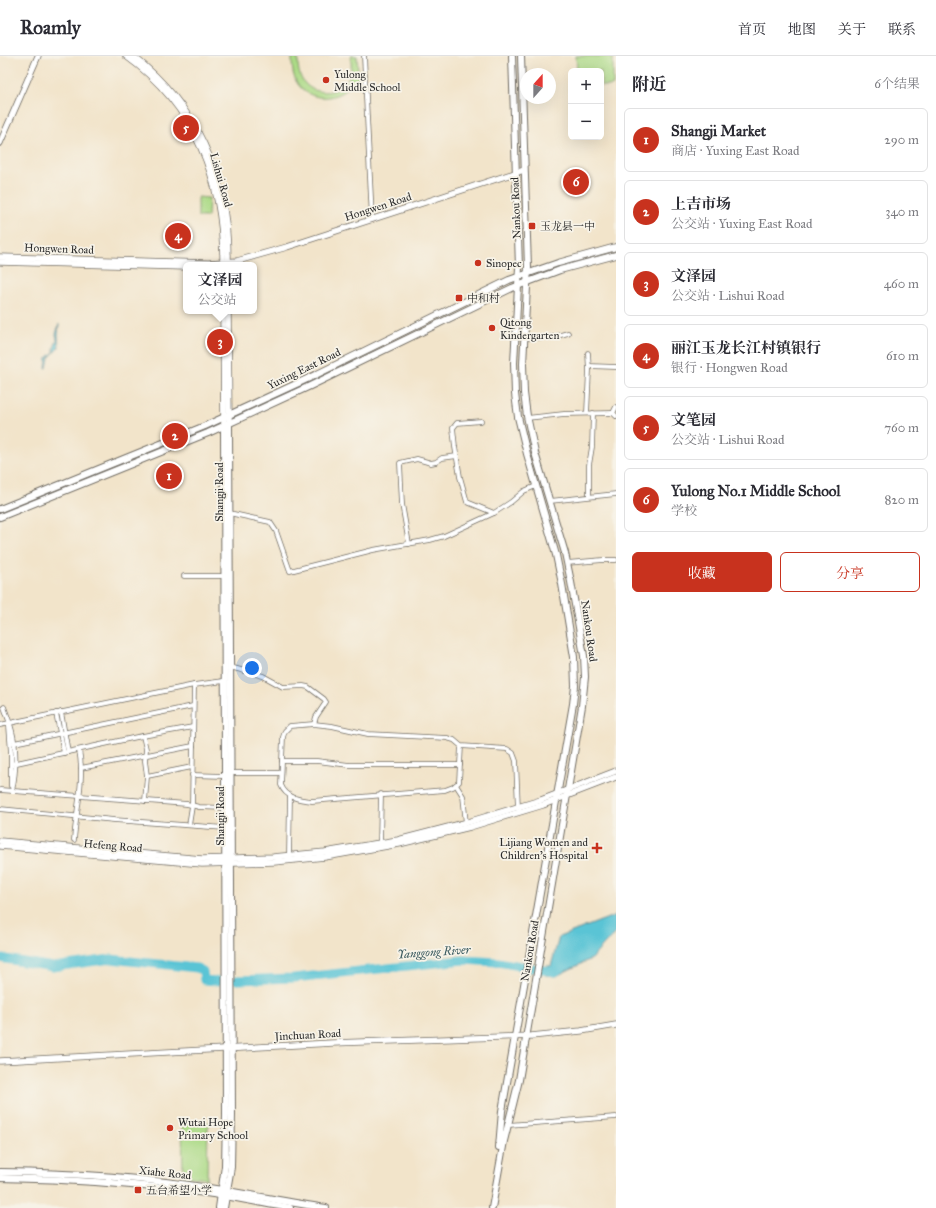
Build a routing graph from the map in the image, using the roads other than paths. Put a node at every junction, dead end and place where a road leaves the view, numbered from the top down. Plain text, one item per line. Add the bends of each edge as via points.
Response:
1 (38, 56) edge
2 (126, 56) edge
3 (134, 56) edge
4 (364, 56) edge
5 (512, 56) edge
6 (521, 56) edge
7 (0, 143) edge
8 (524, 170) junction
9 (516, 173) junction
10 (372, 219) junction
11 (616, 247) edge
12 (616, 255) edge
13 (0, 257) edge
14 (0, 262) edge
15 (229, 262) edge
16 (229, 262) edge
17 (232, 262) edge
18 (183, 263) edge
19 (183, 267) edge
20 (528, 273) junction
21 (519, 276) junction
22 (528, 281) junction
23 (519, 285) junction
24 (223, 314) edge
25 (228, 314) edge
26 (568, 333) dead end
27 (525, 338) junction
28 (588, 353) dead end
29 (589, 366) junction
30 (616, 367) edge
31 (616, 408) edge
32 (587, 413) junction
33 (592, 413) junction
34 (615, 415) edge
35 (226, 416) junction
36 (527, 418) junction
37 (481, 421) dead end
38 (226, 425) junction
39 (457, 456) junction
40 (536, 486) junction
41 (616, 494) edge
42 (589, 496) junction
43 (550, 501) junction
44 (0, 509) edge
45 (494, 513) junction
46 (229, 514) junction
47 (0, 517) edge
48 (409, 544) junction
49 (616, 560) edge
50 (567, 563) junction
51 (184, 576) dead end
52 (224, 576) junction
53 (230, 667) junction
54 (224, 681) junction
55 (194, 685) junction
56 (194, 706) junction
57 (4, 707) dead end
58 (59, 713) junction
59 (9, 723) junction
60 (314, 724) junction
61 (0, 725) edge
62 (193, 727) junction
63 (62, 733) junction
64 (144, 736) junction
65 (14, 743) junction
66 (193, 746) junction
67 (461, 746) junction
68 (79, 750) junction
69 (66, 752) junction
70 (146, 755) junction
71 (282, 761) junction
72 (13, 764) junction
73 (460, 765) junction
74 (192, 767) junction
75 (81, 768) junction
76 (616, 771) edge
77 (281, 773) junction
78 (227, 774) junction
79 (192, 775) junction
80 (148, 776) junction
81 (616, 777) edge
82 (456, 785) junction
83 (0, 790) edge
84 (12, 791) junction
85 (567, 793) junction
86 (381, 794) junction
87 (80, 796) junction
88 (290, 796) junction
89 (557, 797) junction
90 (145, 801) junction
91 (192, 806) junction
92 (224, 808) junction
93 (518, 808) junction
94 (0, 809) edge
95 (77, 816) junction
96 (466, 823) junction
97 (189, 825) junction
98 (225, 828) junction
99 (74, 840) dead end
100 (0, 841) edge
101 (380, 843) junction
102 (0, 846) edge
103 (289, 856) junction
104 (227, 861) junction
105 (616, 1025) edge
106 (516, 1037) junction
107 (526, 1037) junction
108 (228, 1049) junction
109 (0, 1061) edge
110 (616, 1117) edge
111 (508, 1125) junction
112 (0, 1172) edge
113 (0, 1178) edge
114 (224, 1193) junction
115 (219, 1208) edge
116 (224, 1208) edge
117 (290, 1208) edge
118 (326, 1208) edge
119 (488, 1208) edge
120 (492, 1208) edge

1 - 7 street
2 - 15 street, Lishui Road via 167,94 201,147 220,206
3 - 16 street, Lishui Road via 170,91 205,145 215,170 224,206
4 - 10 street
5 - 9 main road, Nankou Road
6 - 8 main road, Nankou Road
8 - 9 street, Hongwen Road
8 - 20 main road, Nankou Road
9 - 10 street, Hongwen Road
9 - 21 main road, Nankou Road
10 - 17 street, Hongwen Road
11 - 20 main road, Yuxing East Road
12 - 22 main road, Yuxing East Road
13 - 18 street, Hongwen Road
14 - 19 street, Hongwen Road
20 - 21 main road, Yuxing East Road
20 - 22 main road, Nankou Road
21 - 23 main road, Nankou Road
21 - 35 main road, Yuxing East Road
22 - 23 main road, Yuxing East Road
22 - 27 main road, Nankou Road
23 - 38 main road, Yuxing East Road
23 - 40 main road, Nankou Road via 514,363 515,394
24 - 35 street
25 - 35 street
26 - 27 street via 553,337
27 - 36 main road, Nankou Road via 523,384
28 - 29 street
29 - 30 street
29 - 32 street
31 - 34 street
32 - 33 street
32 - 36 street
33 - 34 street
33 - 42 street
35 - 38 street
35 - 44 main road, Yuxing East Road
36 - 43 main road, Nankou Road
37 - 39 street via 457,423 453,428
38 - 46 main road, Shangji Road
38 - 47 main road, Yuxing East Road
38 - 52 main road, Shangji Road
39 - 45 street via 467,502
39 - 48 street via 431,463 417,459 400,462 402,504
40 - 45 street via 524,491
40 - 89 main road, Nankou Road via 556,555 574,662 574,695
41 - 42 street
42 - 43 street
43 - 50 main road, Nankou Road
45 - 48 street via 444,536
46 - 48 street via 270,522 290,572 374,550
46 - 53 main road, Shangji Road
49 - 50 street
50 - 85 main road, Nankou Road via 585,677
51 - 52 street
52 - 54 main road, Shangji Road
53 - 60 street via 259,675 283,687 303,686 311,689 326,702
53 - 78 main road, Shangji Road
54 - 55 street
54 - 78 main road, Shangji Road
55 - 56 street
55 - 58 street
56 - 62 street
56 - 63 street
57 - 59 street
58 - 59 street
58 - 63 street
59 - 61 street
59 - 65 street
59 - 72 street
60 - 67 street via 368,734 447,738
60 - 71 street via 290,726 283,738
62 - 64 street
62 - 66 street
63 - 65 street
63 - 69 street
64 - 68 street
64 - 70 street
65 - 72 street
66 - 70 street
66 - 74 street
67 - 73 street
67 - 93 street via 507,749 512,753 516,761
68 - 69 street
68 - 75 street
69 - 72 street
70 - 75 street
70 - 80 street
71 - 73 street via 317,761 349,765
71 - 77 street
72 - 84 street
73 - 82 street via 459,782
74 - 79 street
74 - 80 street
75 - 87 street
76 - 85 street
77 - 78 street
77 - 88 street via 281,785
78 - 79 street
78 - 92 main road, Shangji Road
78 - 104 main road, Shangji Road
79 - 91 street
80 - 90 street
81 - 85 street
82 - 86 street via 445,790
82 - 96 street via 463,796
83 - 84 street
84 - 87 street
85 - 89 street
85 - 107 main road, Nankou Road
86 - 88 street via 312,801
86 - 101 street
87 - 90 street
87 - 95 street
88 - 103 street
89 - 93 street
89 - 104 street via 470,827 376,849 300,860
89 - 106 main road, Nankou Road
90 - 91 street
91 - 92 street
91 - 97 street
92 - 98 main road, Shangji Road
93 - 96 street
94 - 95 street
95 - 97 street
95 - 99 street
96 - 101 street
97 - 98 street
98 - 104 main road, Shangji Road
100 - 104 street, Hefeng Road
101 - 103 street
102 - 104 street, Hefeng Road via 202,864
103 - 104 street
104 - 108 main road, Shangji Road
105 - 107 street, Jinchuan Road via 565,1034
106 - 107 street, Jinchuan Road
106 - 108 street, Jinchuan Road
106 - 119 main road, Nankou Road
107 - 111 main road, Nankou Road
108 - 109 street, Jinchuan Road
108 - 114 main road, Shangji Road via 231,1167
110 - 111 street
111 - 120 main road, Nankou Road
112 - 114 main road, Xiahe Road via 109,1177
113 - 114 main road, Xiahe Road via 65,1180
114 - 115 main road, Shangji Road
114 - 116 main road, Shangji Road
114 - 117 main road, Xiahe Road
114 - 118 main road, Xiahe Road

